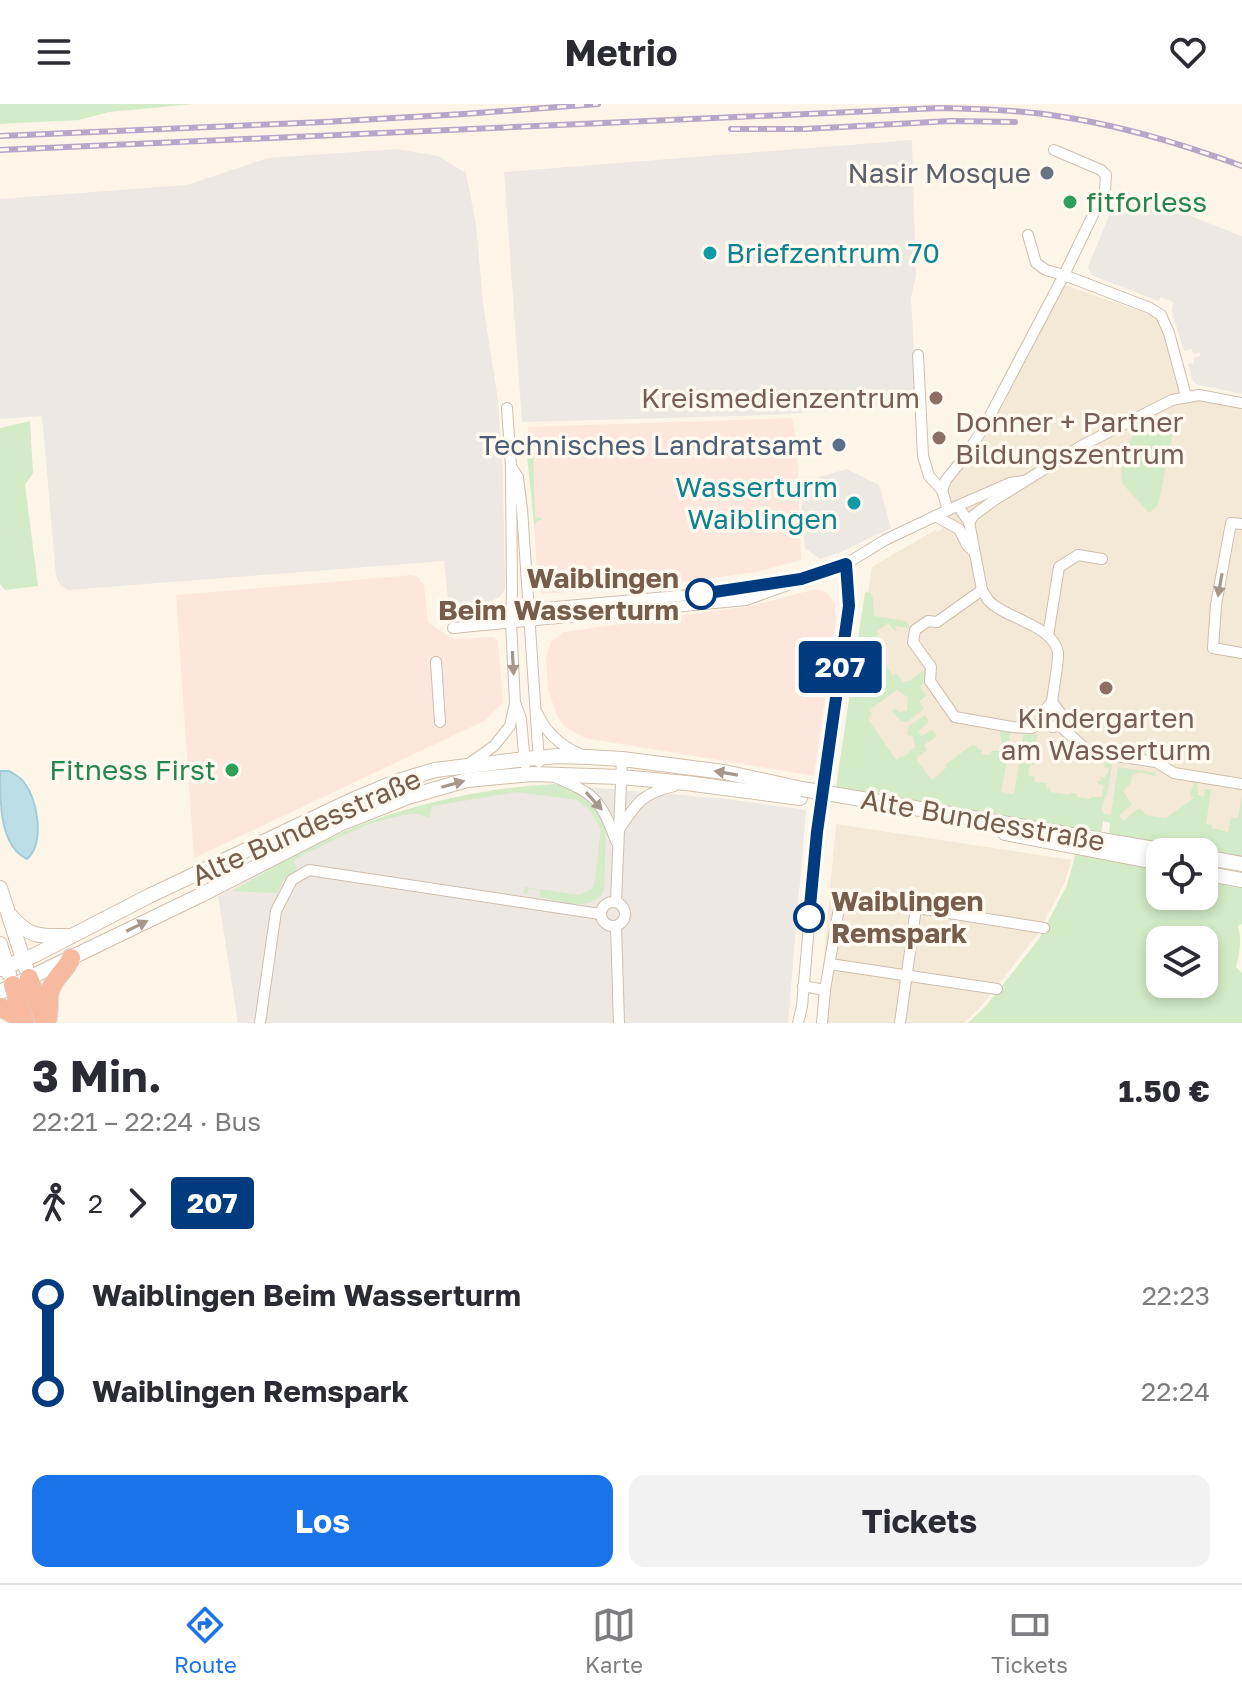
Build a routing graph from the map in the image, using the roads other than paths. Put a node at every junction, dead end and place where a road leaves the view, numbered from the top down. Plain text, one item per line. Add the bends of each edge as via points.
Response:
1 (1054, 150) dead end
2 (1028, 235) dead end
3 (1064, 275) junction
4 (918, 355) dead end
5 (1186, 396) junction
6 (1242, 403) edge
7 (507, 408) dead end
8 (511, 467) junction
9 (1024, 481) junction
10 (942, 490) junction
11 (953, 508) junction
12 (935, 516) junction
13 (1242, 524) edge
14 (964, 525) junction
15 (1102, 559) dead end
16 (846, 564) junction
17 (982, 590) junction
18 (526, 592) junction
19 (527, 608) junction
20 (512, 609) junction
21 (458, 612) dead end
22 (555, 613) junction
23 (529, 621) junction
24 (511, 623) junction
25 (453, 628) dead end
26 (1048, 636) junction
27 (530, 639) junction
28 (1242, 653) edge
29 (436, 662) dead end
30 (1052, 702) junction
31 (515, 703) junction
32 (535, 708) junction
33 (1043, 721) junction
34 (440, 722) dead end
35 (1059, 725) junction
36 (588, 757) junction
37 (622, 759) junction
38 (467, 765) junction
39 (536, 768) junction
40 (621, 777) junction
41 (686, 783) junction
42 (1242, 784) edge
43 (801, 794) junction
44 (843, 801) junction
45 (619, 830) junction
46 (618, 845) junction
47 (1146, 848) edge
48 (1146, 860) edge
49 (1218, 860) edge
50 (1242, 864) edge
51 (1218, 876) edge
52 (1242, 880) edge
53 (0, 888) edge
54 (616, 902) junction
55 (916, 908) junction
56 (9, 913) junction
57 (600, 914) junction
58 (616, 926) junction
59 (1044, 928) dead end
60 (75, 936) junction
61 (0, 944) edge
62 (71, 958) junction
63 (24, 959) junction
64 (830, 964) junction
65 (3, 968) edge
66 (906, 975) junction
67 (14, 985) edge
68 (803, 986) junction
69 (997, 989) dead end
70 (825, 990) junction
71 (802, 1006) junction
72 (0, 1007) edge
73 (24, 1022) edge
74 (45, 1023) edge
75 (260, 1023) edge
76 (619, 1023) edge
77 (798, 1023) edge
78 (805, 1023) edge
79 (822, 1023) edge
80 (900, 1023) edge

1 - 3 street via 1106,175 1105,190
2 - 3 street via 1036,263
3 - 5 street via 1161,315
3 - 10 street via 983,429
4 - 10 street via 923,456 929,476
5 - 6 street
5 - 9 street via 1083,445
7 - 8 street
8 - 18 street via 518,477 522,509
8 - 20 street
9 - 11 street
9 - 14 street
10 - 11 street
11 - 12 street
11 - 14 street
12 - 14 street
12 - 16 street
13 -> 28 street via 1231,523 1213,648
14 - 17 street
15 - 26 street via 1078,555 1059,567
16 - 22 street via 746,600
16 - 68 street via 849,606 817,832
17 - 26 street via 995,606
17 - 33 street via 937,622 928,621 915,630 913,642 931,667 930,681 955,717 1032,728
18 - 19 street
18 - 22 street
19 - 20 street
19 - 22 street
19 - 23 street
20 - 21 street
20 - 24 street
22 - 23 street
22 - 27 street
23 - 24 street
23 - 27 street
24 - 25 street
24 -> 31 street
26 - 30 street via 1058,652
27 - 32 street
29 - 34 street
30 - 33 street
30 - 35 street via 1062,715
31 - 38 street via 510,726 494,746
31 - 39 street
32 - 36 street via 544,728 563,747
32 - 39 street
33 - 35 street via 1050,727
35 - 42 street via 1089,752
36 - 37 main road, Alte Bundesstraße
36 - 39 main road, Alte Bundesstraße
37 - 40 street
43 -> 37 main road, Alte Bundesstraße via 724,772
38 - 39 main road, Alte Bundesstraße
38 - 60 main road, Alte Bundesstraße via 410,777 350,801
39 - 40 main road, Alte Bundesstraße
39 -> 46 street via 581,787 599,802
62 -> 39 main road, Alte Bundesstraße via 342,823 467,780
40 - 41 main road, Alte Bundesstraße
40 - 45 street
41 - 43 main road, Alte Bundesstraße
41 - 45 street via 639,800
43 - 44 main road
44 - 47 main road, Alte Bundesstraße
44 - 48 main road, Alte Bundesstraße
45 - 46 street
46 - 54 street
49 - 50 main road
51 - 52 main road
53 - 56 main road
54 - 57 street
54 - 58 street via 626,916
55 - 59 street
55 - 64 street via 841,896
55 - 66 street
56 - 60 main road via 32,934
56 - 63 main road
57 - 58 street via 607,925
57 - 75 street via 309,870 292,880 276,911
58 - 76 street
60 - 63 main road, Alte Bundesstraße
61 - 65 main road
62 - 67 main road, Alte Bundesstraße
62 - 74 highway via 51,988
63 - 65 main road, Alte Bundesstraße
63 - 67 main road
64 - 66 street
64 - 70 street
65 - 67 main road
66 - 69 street
66 - 80 street
67 - 73 highway
67 - 74 highway
68 - 70 street
68 - 71 street
70 - 79 street
71 - 77 street
71 - 78 street
72 - 73 highway

